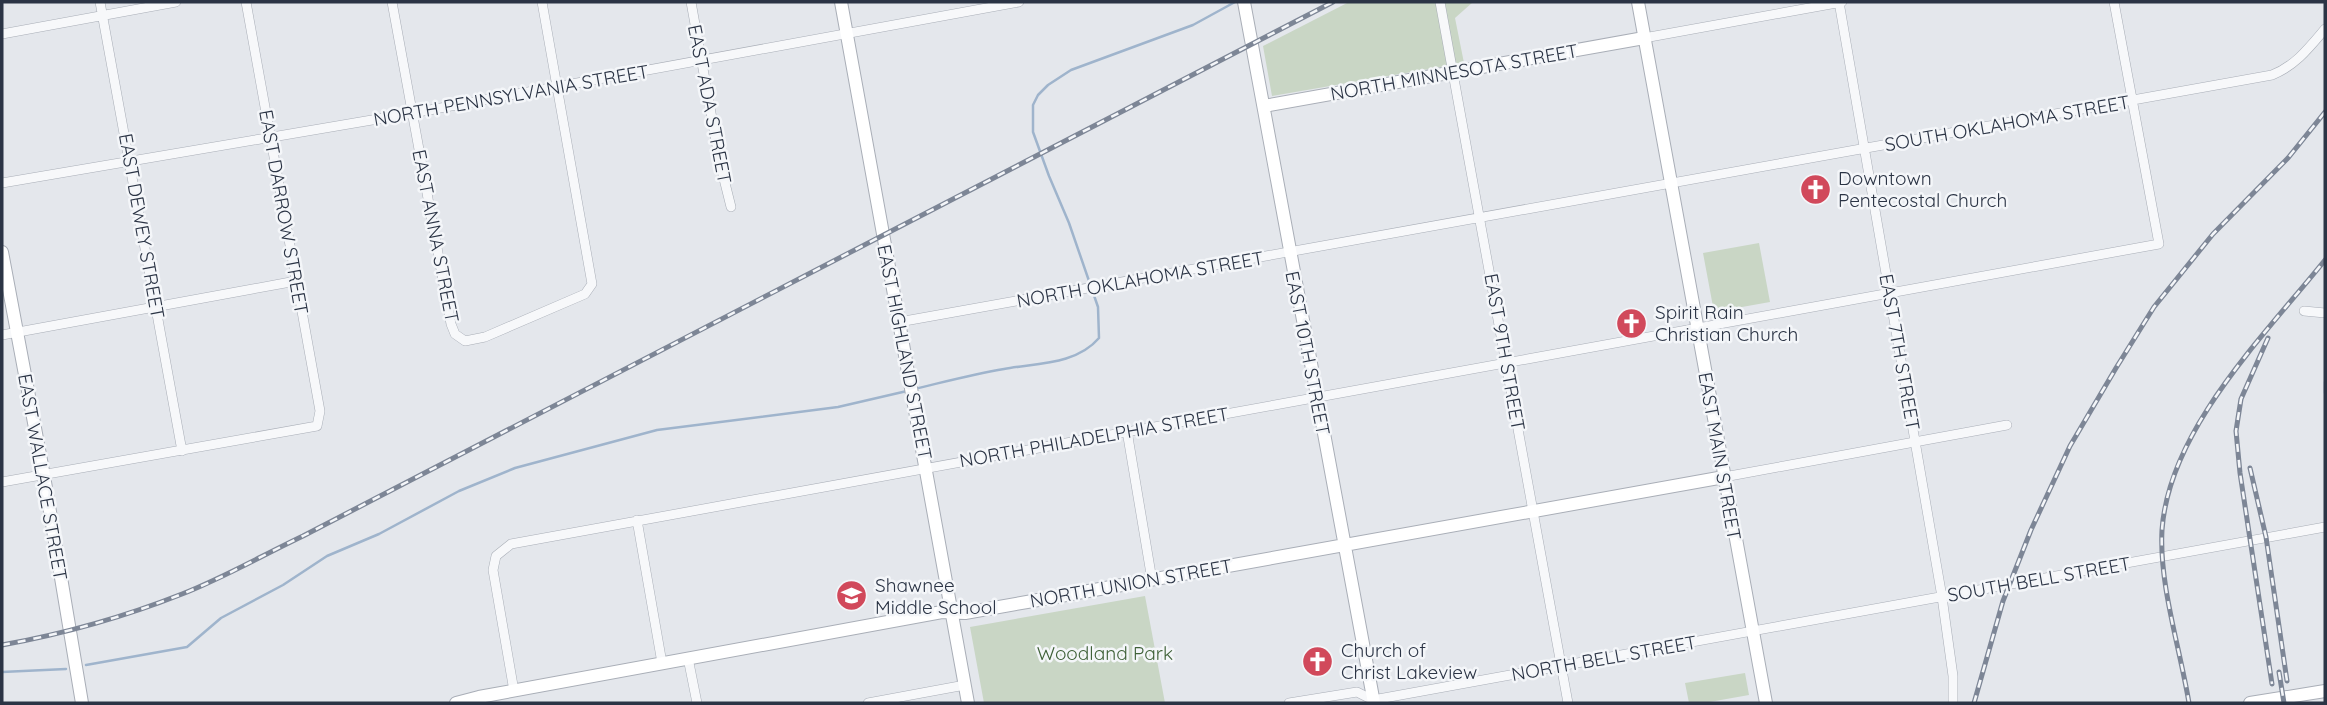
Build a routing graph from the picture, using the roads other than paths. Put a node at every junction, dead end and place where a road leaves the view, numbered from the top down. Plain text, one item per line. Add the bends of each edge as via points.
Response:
1 (100, 2) edge
2 (176, 2) edge
3 (246, 2) edge
4 (392, 2) edge
5 (542, 2) edge
6 (691, 2) edge
7 (841, 2) edge
8 (1018, 2) edge
9 (1244, 2) edge
10 (1440, 2) edge
11 (1638, 2) edge
12 (1840, 2) edge
13 (2114, 2) edge
14 (103, 14) junction
15 (2325, 29) edge
16 (2, 33) edge
17 (847, 33) junction
18 (1644, 38) junction
19 (701, 61) junction
20 (1454, 72) junction
21 (556, 86) junction
22 (2131, 100) junction
23 (1264, 106) junction
24 (414, 113) junction
25 (271, 136) junction
26 (1865, 149) junction
27 (131, 163) junction
28 (2, 183) edge
29 (1671, 183) junction
30 (731, 207) dead end
31 (1480, 218) junction
32 (2, 252) edge
33 (1289, 252) junction
34 (296, 281) junction
35 (1891, 294) junction
36 (157, 306) junction
37 (2304, 311) dead end
38 (2325, 313) edge
39 (899, 322) junction
40 (1697, 328) junction
41 (16, 332) junction
42 (2, 335) edge
43 (1507, 363) junction
44 (1316, 397) junction
45 (2007, 425) dead end
46 (1127, 431) junction
47 (1916, 442) junction
48 (182, 451) junction
49 (927, 467) junction
50 (44, 476) junction
51 (1724, 477) junction
52 (2, 482) edge
53 (1532, 510) junction
54 (638, 520) junction
55 (2325, 527) edge
56 (1343, 544) junction
57 (1152, 580) junction
58 (1942, 597) junction
59 (953, 612) junction
60 (1752, 631) junction
61 (688, 658) junction
62 (662, 663) junction
63 (1561, 666) junction
64 (965, 685) junction
65 (514, 691) junction
66 (2325, 691) edge
67 (1372, 702) edge
68 (82, 703) edge
69 (456, 703) edge
70 (696, 703) edge
71 (868, 703) edge
72 (968, 703) edge
73 (1289, 703) edge
74 (1568, 703) edge
75 (1766, 703) edge
76 (1953, 703) edge
77 (2250, 703) edge

1 - 14 street, EAST DEWEY STREET
2 - 14 street
3 - 25 street, EAST DARROW STREET
4 - 24 street, EAST ANNA STREET
5 - 21 street
6 - 19 street, EAST ADA STREET
7 - 17 street, EAST HIGHLAND STREET
8 - 17 street, NORTH PENNSYLVANIA STREET
9 - 23 street, EAST 10TH STREET
10 - 20 street, EAST 9TH STREET
11 - 18 street, EAST MAIN STREET
12 - 18 street
12 - 26 street, EAST 7TH STREET
13 - 22 street
14 - 16 street
14 - 27 street, EAST DEWEY STREET
15 - 22 street, SOUTH OKLAHOMA STREET via 2294,63 2272,75
17 - 19 street, NORTH PENNSYLVANIA STREET
17 - 39 street, EAST HIGHLAND STREET
18 - 20 street, NORTH MINNESOTA STREET
18 - 29 street, EAST MAIN STREET
19 - 21 street, NORTH PENNSYLVANIA STREET
19 - 30 street, EAST ADA STREET
20 - 23 street, NORTH MINNESOTA STREET
20 - 31 street, EAST 9TH STREET
21 - 24 street, NORTH PENNSYLVANIA STREET
21 - 24 street, EAST ANNA STREET via 592,284 585,294 485,337 465,341 451,324
22 - 26 street, SOUTH OKLAHOMA STREET
22 - 35 street, NORTH PHILADELPHIA STREET via 2158,244
23 - 33 street, EAST 10TH STREET
24 - 25 street, NORTH PENNSYLVANIA STREET
25 - 27 street, NORTH PENNSYLVANIA STREET
25 - 34 street, EAST DARROW STREET
26 - 29 street, SOUTH OKLAHOMA STREET
26 - 35 street, EAST 7TH STREET
27 - 28 street, NORTH PENNSYLVANIA STREET
27 - 36 street, EAST DEWEY STREET
29 - 31 street, NORTH OKLAHOMA STREET
29 - 40 street, EAST MAIN STREET
31 - 33 street, NORTH OKLAHOMA STREET
31 - 43 street, EAST 9TH STREET
32 - 41 street, EAST WALLACE STREET
33 - 39 street, NORTH OKLAHOMA STREET
33 - 44 street, EAST 10TH STREET
34 - 36 street
34 - 48 street, EAST DARROW STREET via 320,411 317,426
35 - 40 street, NORTH PHILADELPHIA STREET
35 - 47 street, EAST 7TH STREET
36 - 41 street
36 - 48 street, EAST DEWEY STREET
37 - 38 street
39 - 49 street, EAST HIGHLAND STREET
40 - 43 street, NORTH PHILADELPHIA STREET
40 - 51 street, EAST MAIN STREET
41 - 42 street
41 - 50 street, EAST WALLACE STREET
43 - 44 street, NORTH PHILADELPHIA STREET
43 - 53 street, EAST 9TH STREET
44 - 46 street, NORTH PHILADELPHIA STREET
44 - 56 street, EAST 10TH STREET
45 - 47 street
46 - 49 street, NORTH PHILADELPHIA STREET
46 - 57 street
47 - 51 street
47 - 58 street, EAST 7TH STREET
48 - 50 street
49 - 54 street, NORTH PHILADELPHIA STREET
49 - 59 street, EAST HIGHLAND STREET
50 - 52 street
50 - 68 street, EAST WALLACE STREET
51 - 53 street, NORTH UNION STREET
51 - 60 street, EAST MAIN STREET
53 - 56 street, NORTH UNION STREET
53 - 63 street, EAST 9TH STREET
54 - 62 street
54 - 65 street, NORTH PHILADELPHIA STREET via 511,544 496,556 493,570
55 - 58 street, SOUTH BELL STREET
56 - 57 street, NORTH UNION STREET
56 - 67 street, EAST 10TH STREET
57 - 59 street, NORTH UNION STREET
58 - 60 street, SOUTH BELL STREET
58 - 76 street, EAST 7TH STREET
59 - 61 street, NORTH UNION STREET
59 - 64 street, EAST HIGHLAND STREET
60 - 63 street, NORTH BELL STREET
60 - 75 street, EAST MAIN STREET
61 - 62 street, NORTH UNION STREET
61 - 70 street
62 - 65 street, NORTH UNION STREET
63 - 67 street, NORTH BELL STREET
63 - 74 street, EAST 9TH STREET
64 - 71 street
64 - 72 street, EAST HIGHLAND STREET
65 - 69 street, NORTH UNION STREET
66 - 77 street
67 - 73 street, NORTH BELL STREET via 1357,692

